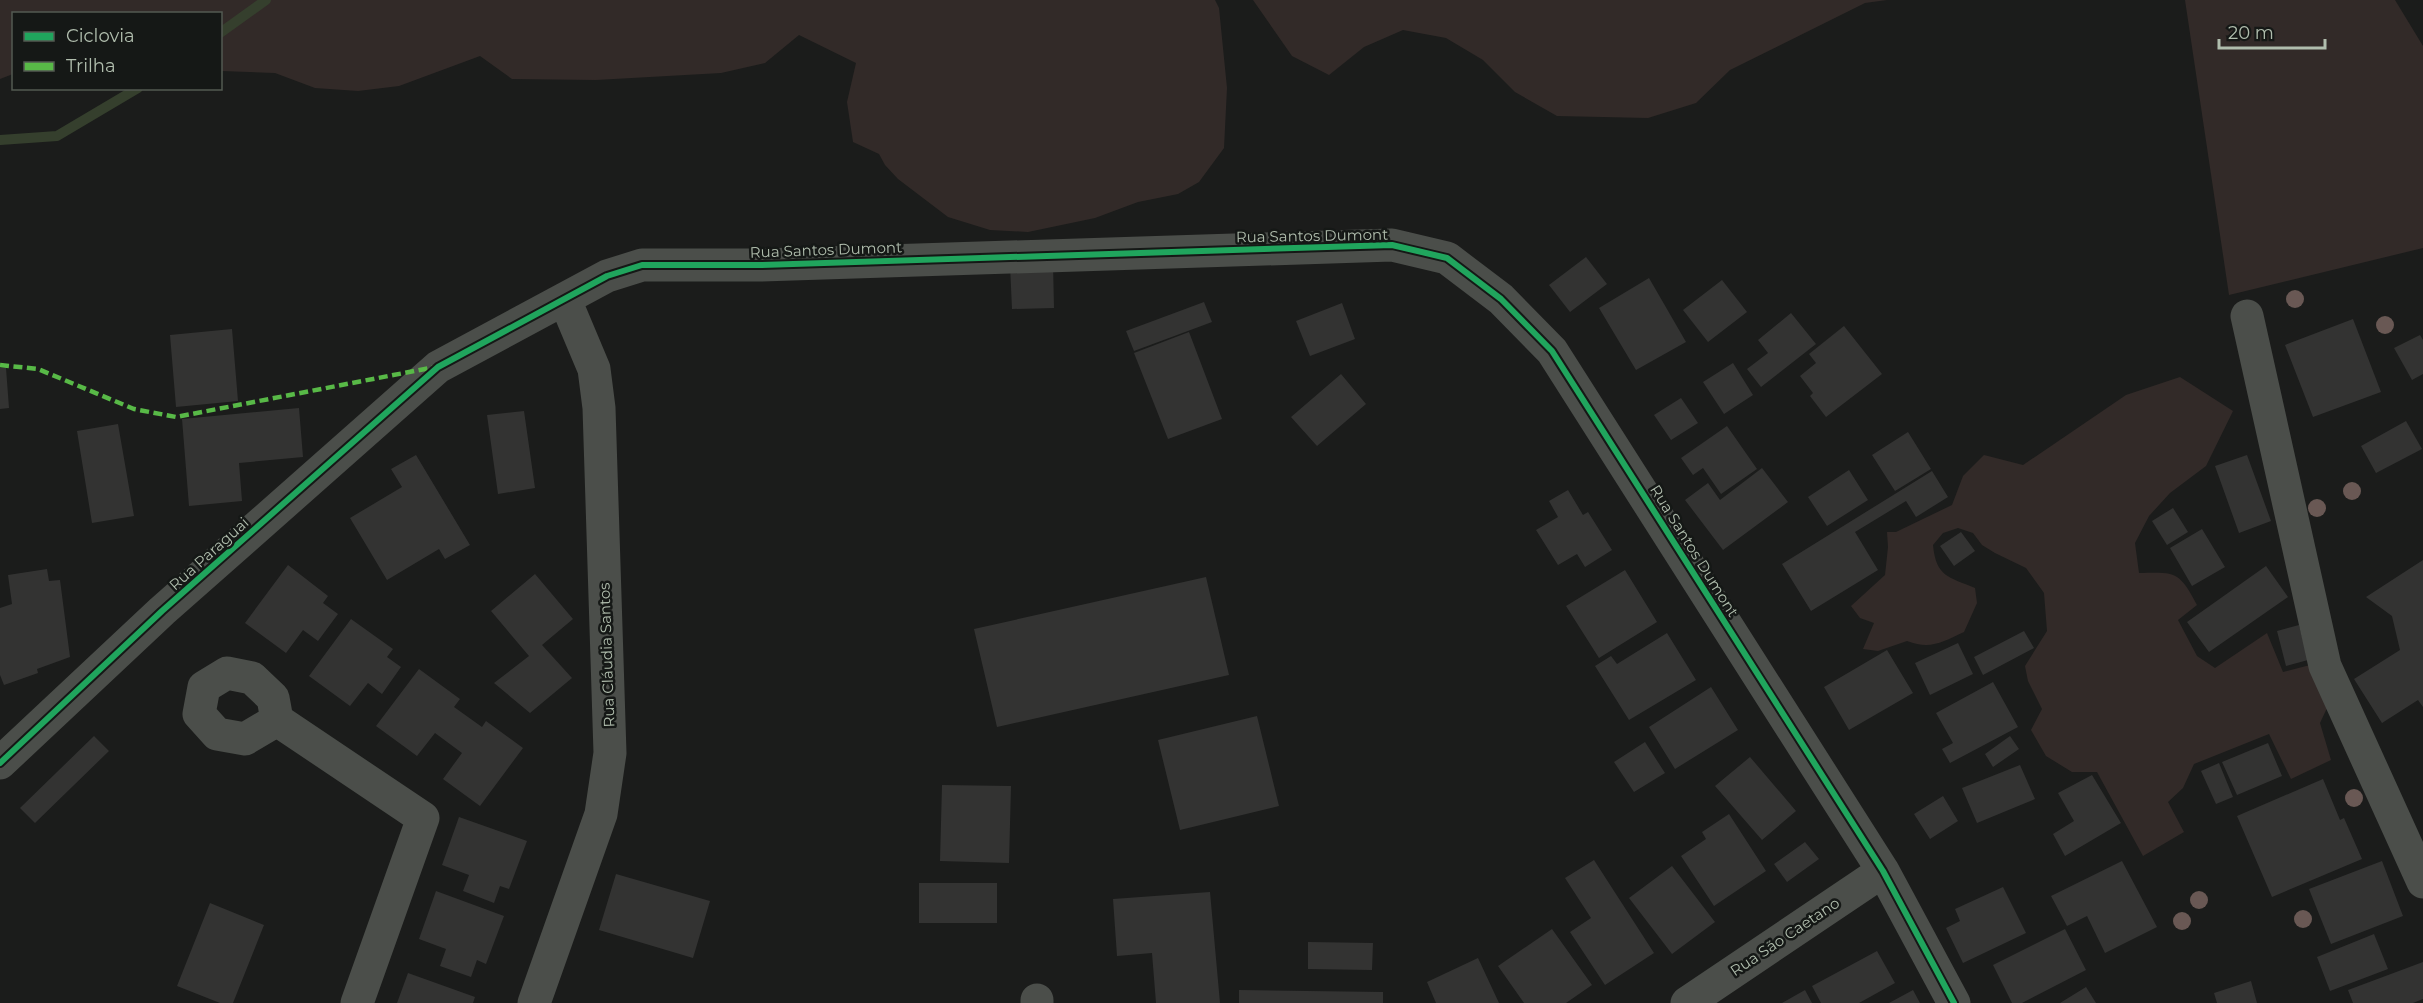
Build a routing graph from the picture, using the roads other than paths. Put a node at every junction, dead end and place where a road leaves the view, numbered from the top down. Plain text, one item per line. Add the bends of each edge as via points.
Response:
1 (565, 300) junction
2 (2247, 316) dead end
3 (438, 367) joint
4 (277, 720) dead end
5 (0, 763) edge
6 (1883, 871) junction
7 (2423, 882) edge
8 (357, 1003) edge
9 (534, 1003) edge
10 (1686, 1003) edge
11 (1954, 1003) edge

1 - 3 street, Rua Santos Dumont
1 - 6 street, Rua Santos Dumont via 607,276 642,265 760,265 1392,245 1447,258 1501,299 1552,351
1 - 9 street, Rua Cláudia Santos via 594,369 599,408 610,753 601,814
2 - 7 street via 2325,666
3 - 5 street, Rua Paraguai via 162,611
4 - 8 street via 423,818
6 - 10 street, Rua São Caetano
6 - 11 street, Rua Santos Dumont

